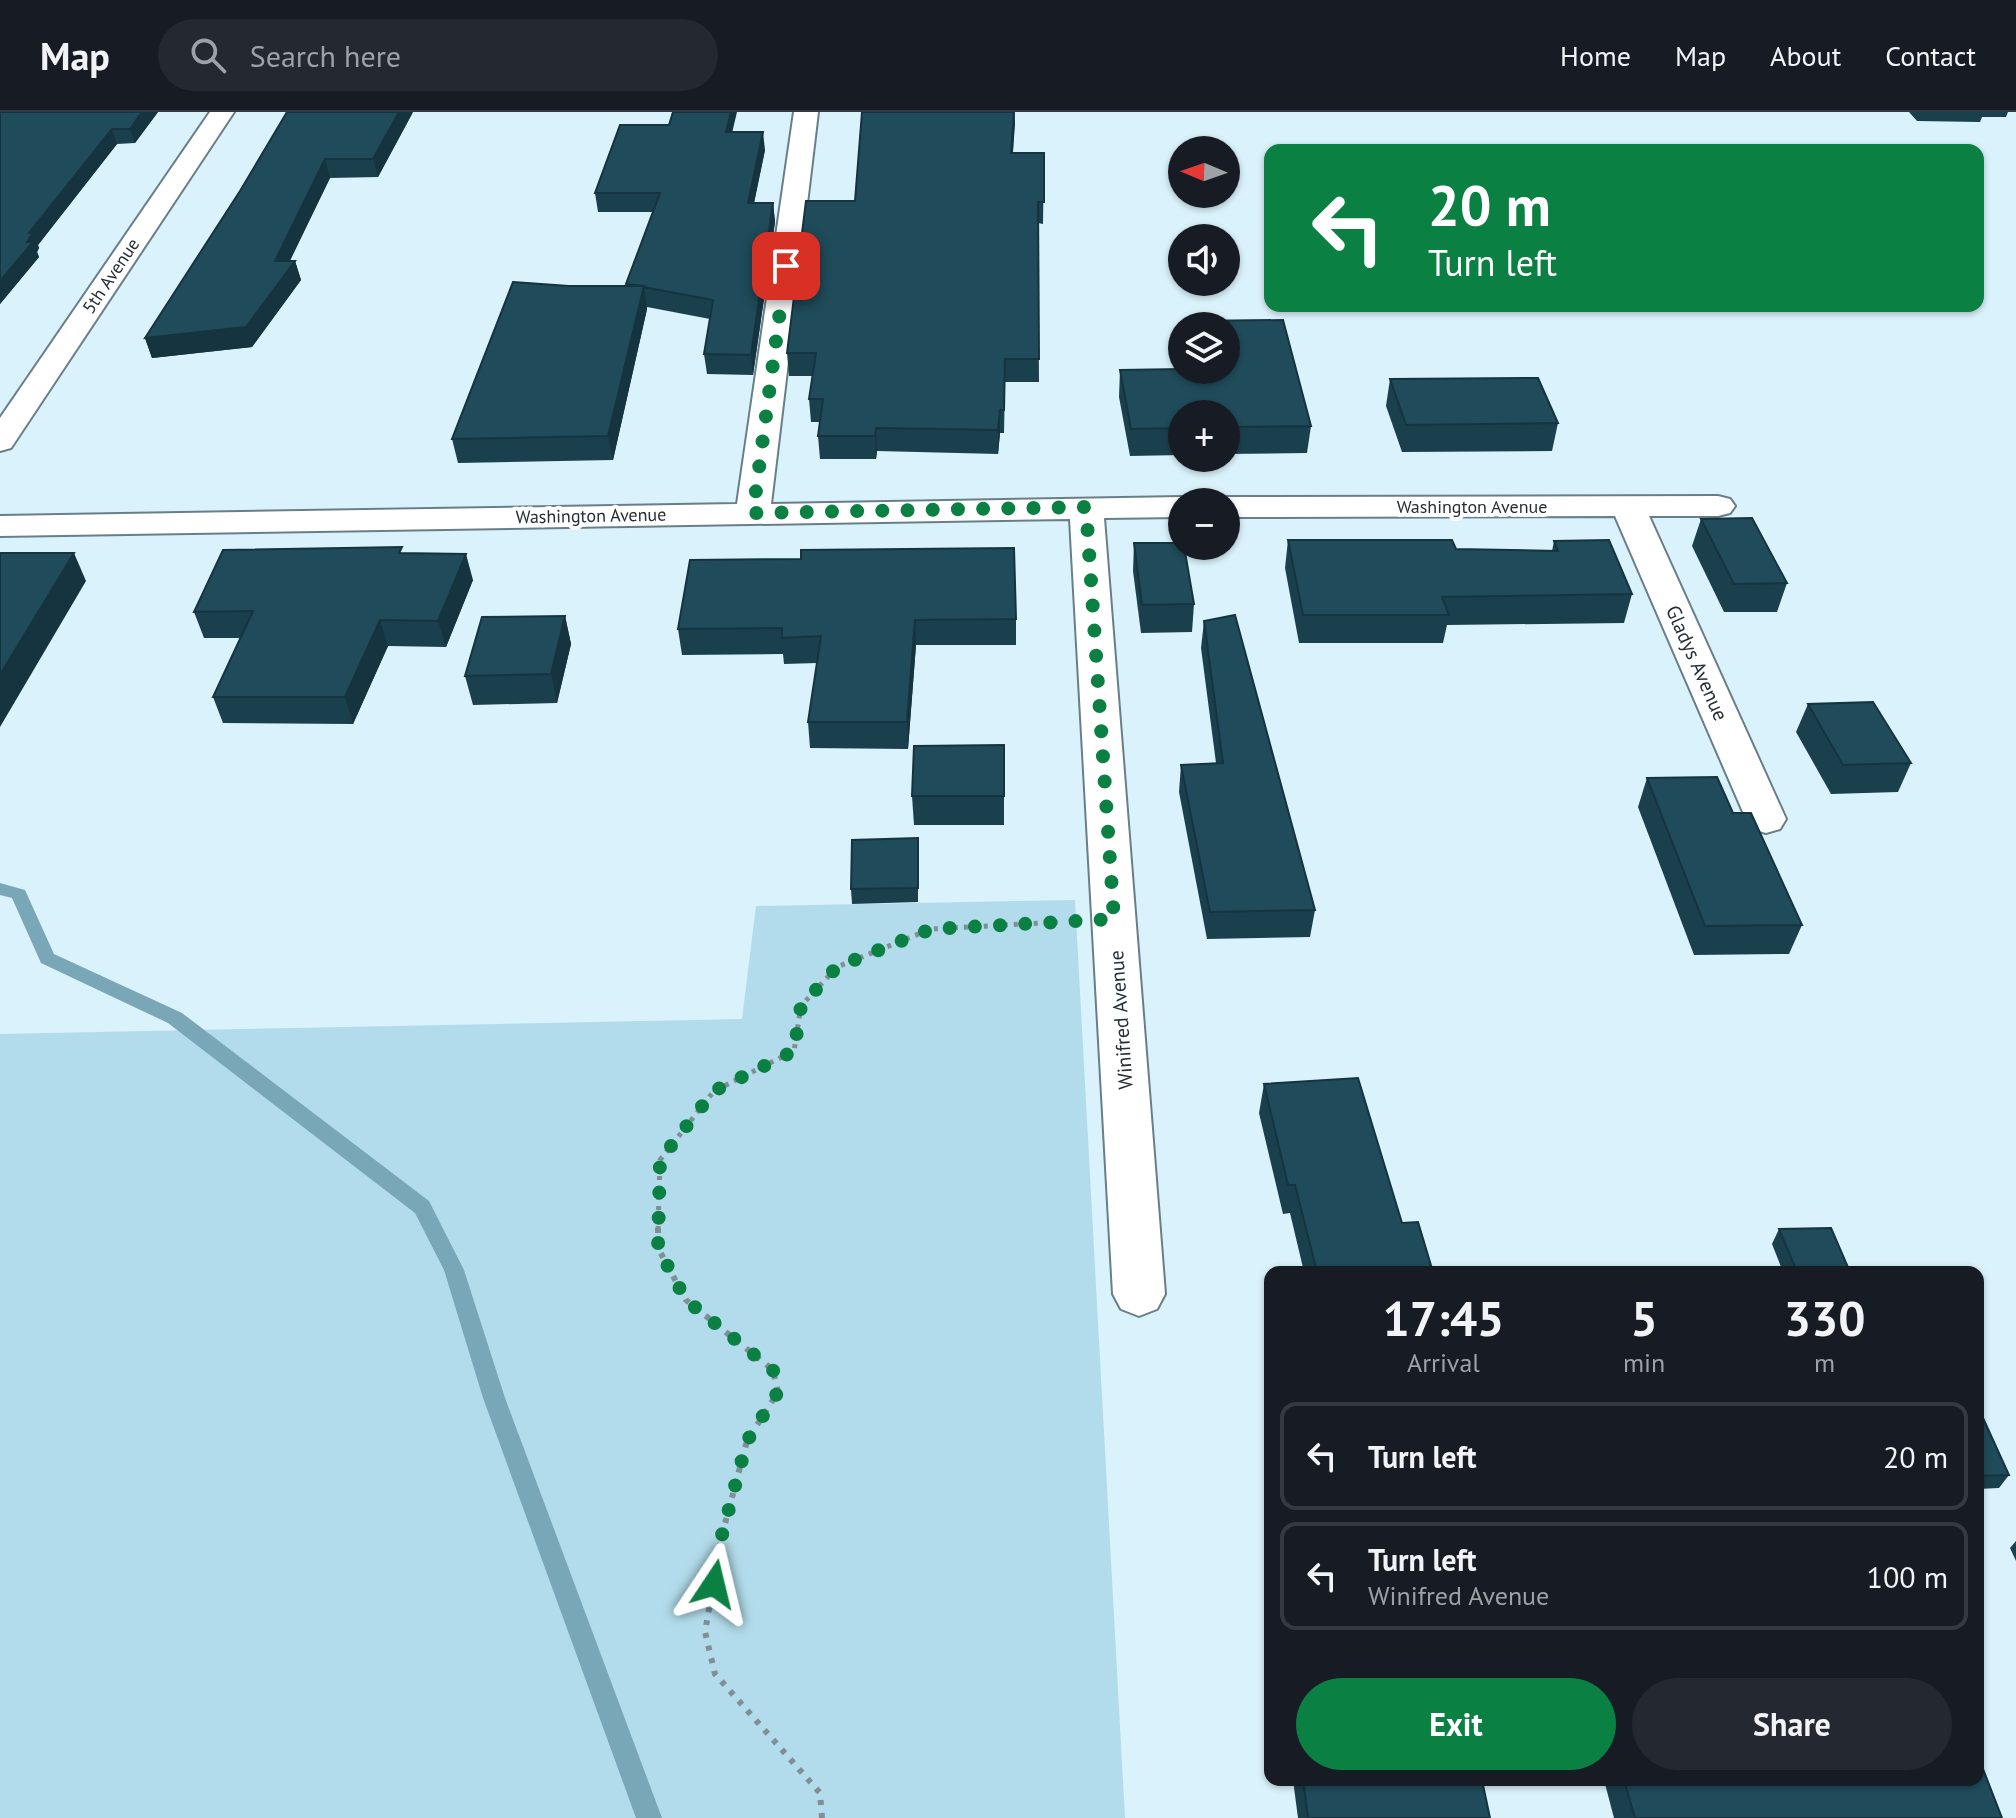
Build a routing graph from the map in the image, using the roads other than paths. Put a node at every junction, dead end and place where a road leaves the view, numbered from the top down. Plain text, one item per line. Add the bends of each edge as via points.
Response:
1 (222, 112) edge
2 (806, 112) edge
3 (0, 441) edge
4 (1718, 506) dead end
5 (1086, 507) junction
6 (1168, 507) edge
7 (1240, 507) edge
8 (1628, 507) junction
9 (753, 513) junction
10 (0, 526) edge
11 (1766, 819) dead end
12 (1139, 1294) dead end

1 - 3 street, 5th Avenue
2 - 9 street
4 - 8 street, Washington Avenue
5 - 6 street, Washington Avenue
5 - 9 street, Washington Avenue
5 - 12 street, Winifred Avenue
7 - 8 street, Washington Avenue
8 - 11 street, Gladys Avenue
9 - 10 street, Washington Avenue

